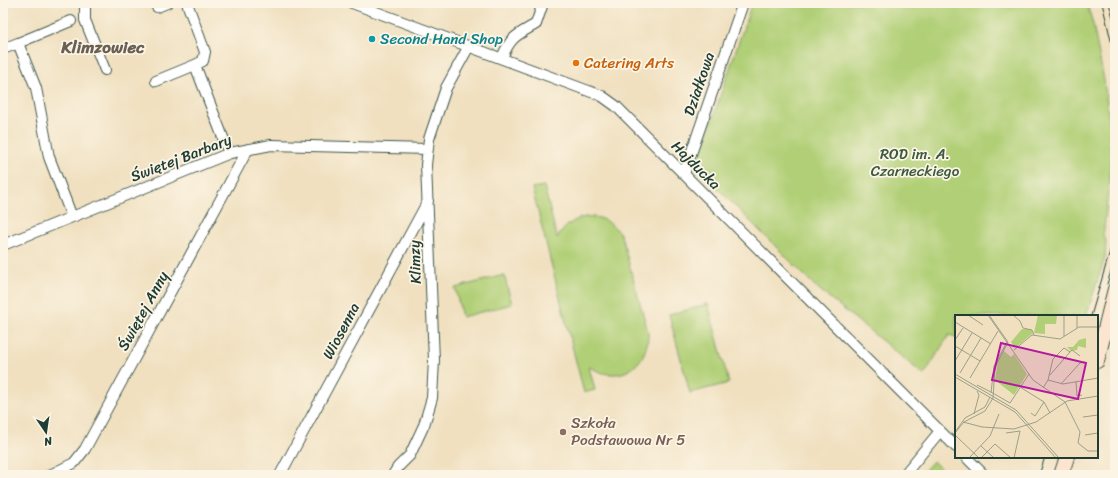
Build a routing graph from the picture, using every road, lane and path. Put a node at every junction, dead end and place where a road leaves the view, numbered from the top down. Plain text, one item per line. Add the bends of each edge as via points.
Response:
1 (85, 3) edge
2 (155, 3) edge
3 (167, 3) edge
4 (187, 3) edge
5 (352, 3) edge
6 (543, 3) edge
7 (742, 3) edge
8 (71, 22) dead end
9 (18, 43) junction
10 (468, 46) junction
11 (3, 49) edge
12 (502, 58) junction
13 (195, 65) junction
14 (105, 70) dead end
15 (156, 81) dead end
16 (248, 149) junction
17 (428, 149) junction
18 (229, 153) junction
19 (684, 174) junction
20 (428, 201) junction
21 (72, 216) junction
22 (3, 244) edge
23 (1115, 289) edge
24 (1098, 357) edge
25 (940, 431) junction
26 (955, 446) edge
27 (967, 458) edge
28 (1068, 458) edge
29 (50, 475) edge
30 (280, 475) edge
31 (393, 475) edge
32 (904, 475) edge
33 (984, 475) edge
34 (1061, 475) edge

1 - 14 street via 85,20
2 - 3 street via 156,7
4 - 13 street via 205,52 203,61
5 - 10 street, Hajducka
6 - 12 street via 536,24 514,36
7 - 19 street, Działkowa
8 - 9 street
9 - 11 street
9 - 21 street via 36,88 49,157
10 - 12 street, Hajducka
10 - 17 street, Klimzy via 446,88
12 - 19 street, Hajducka via 602,96 616,106
13 - 15 street
13 - 18 street
16 - 17 street, Świętej Barbary via 271,145
16 - 18 street, Świętej Barbary
16 - 29 street, Świętej Anny via 85,449 74,463
17 - 20 street, Klimzy
18 - 21 street, Świętej Barbary
19 - 25 street, Hajducka
20 - 30 street, Wiosenna
20 - 31 street, Klimzy via 434,360 432,398 424,425 410,455
21 - 22 street, Świętej Barbary
23 - 24 street
25 - 26 street, Hajducka
25 - 32 street
27 - 33 street
28 - 34 street

